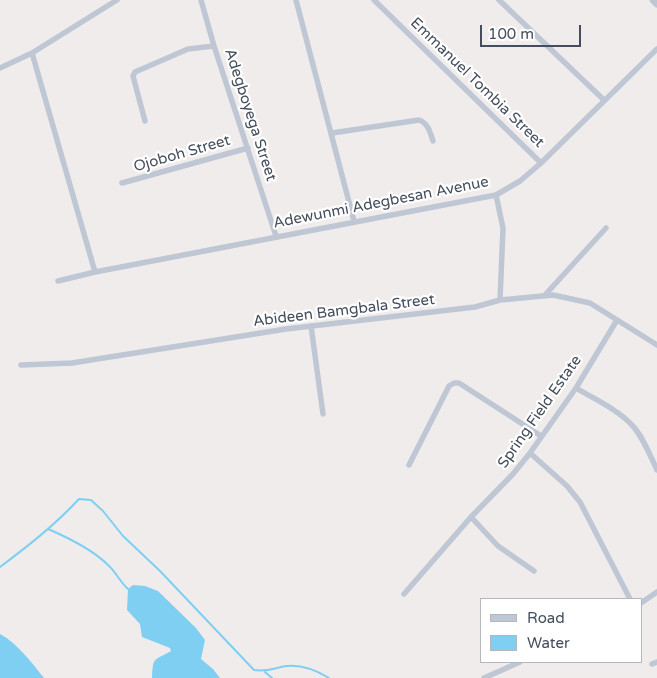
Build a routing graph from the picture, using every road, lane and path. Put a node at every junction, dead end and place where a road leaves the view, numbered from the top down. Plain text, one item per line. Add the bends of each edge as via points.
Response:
1 (117, 0) edge
2 (201, 0) edge
3 (296, 0) edge
4 (374, 0) edge
5 (499, 0) edge
6 (653, 0) edge
7 (657, 4) edge
8 (214, 46) junction
9 (657, 49) edge
10 (32, 52) junction
11 (0, 68) edge
12 (604, 100) junction
13 (145, 121) dead end
14 (332, 133) junction
15 (433, 141) dead end
16 (248, 148) junction
17 (541, 163) junction
18 (122, 183) dead end
19 (496, 195) junction
20 (354, 221) junction
21 (606, 228) dead end
22 (276, 236) junction
23 (95, 272) junction
24 (58, 281) dead end
25 (546, 295) junction
26 (500, 300) junction
27 (617, 320) junction
28 (311, 326) junction
29 (657, 345) edge
30 (21, 365) dead end
31 (576, 388) junction
32 (323, 414) dead end
33 (542, 436) junction
34 (530, 453) junction
35 (409, 465) dead end
36 (657, 470) edge
37 (471, 517) junction
38 (534, 571) dead end
39 (657, 592) edge
40 (404, 594) dead end
41 (629, 598) edge
42 (642, 602) edge
43 (518, 663) edge
44 (484, 678) edge

1 - 10 street
2 - 8 street, Adegboyega Street
3 - 14 street
4 - 17 street, Emmanuel Tombia Street
5 - 12 street
6 - 7 street
8 - 13 street via 188,49 135,72 133,76
8 - 16 street, Adegboyega Street
9 - 12 street, Adewunmi Adegbesan Avenue
10 - 11 street
10 - 23 street
12 - 17 street, Adewunmi Adegbesan Avenue
14 - 15 street via 419,120 425,122
14 - 20 street
16 - 18 street, Ojoboh Street
16 - 22 street, Adegboyega Street
17 - 19 street, Adewunmi Adegbesan Avenue
19 - 20 street, Adewunmi Adegbesan Avenue
19 - 26 street via 504,228
20 - 22 street, Adewunmi Adegbesan Avenue
21 - 25 street
22 - 23 street, Adewunmi Adegbesan Avenue
23 - 24 street, Adewunmi Adegbesan Avenue
25 - 26 street, Abideen Bamgbala Street
25 - 27 street, Abideen Bamgbala Street via 590,303
26 - 28 street, Abideen Bamgbala Street via 475,307
27 - 29 street, Abideen Bamgbala Street
27 - 31 street, Spring Field Estate
28 - 30 street, Abideen Bamgbala Street via 72,363
28 - 32 street
31 - 33 street, Spring Field Estate
31 - 36 street via 632,426
33 - 34 street, Spring Field Estate
33 - 35 street via 454,382
34 - 37 street, Spring Field Estate
34 - 41 street via 580,502
37 - 38 street via 498,546
37 - 40 street, Spring Field Estate
39 - 42 street
43 - 44 street

